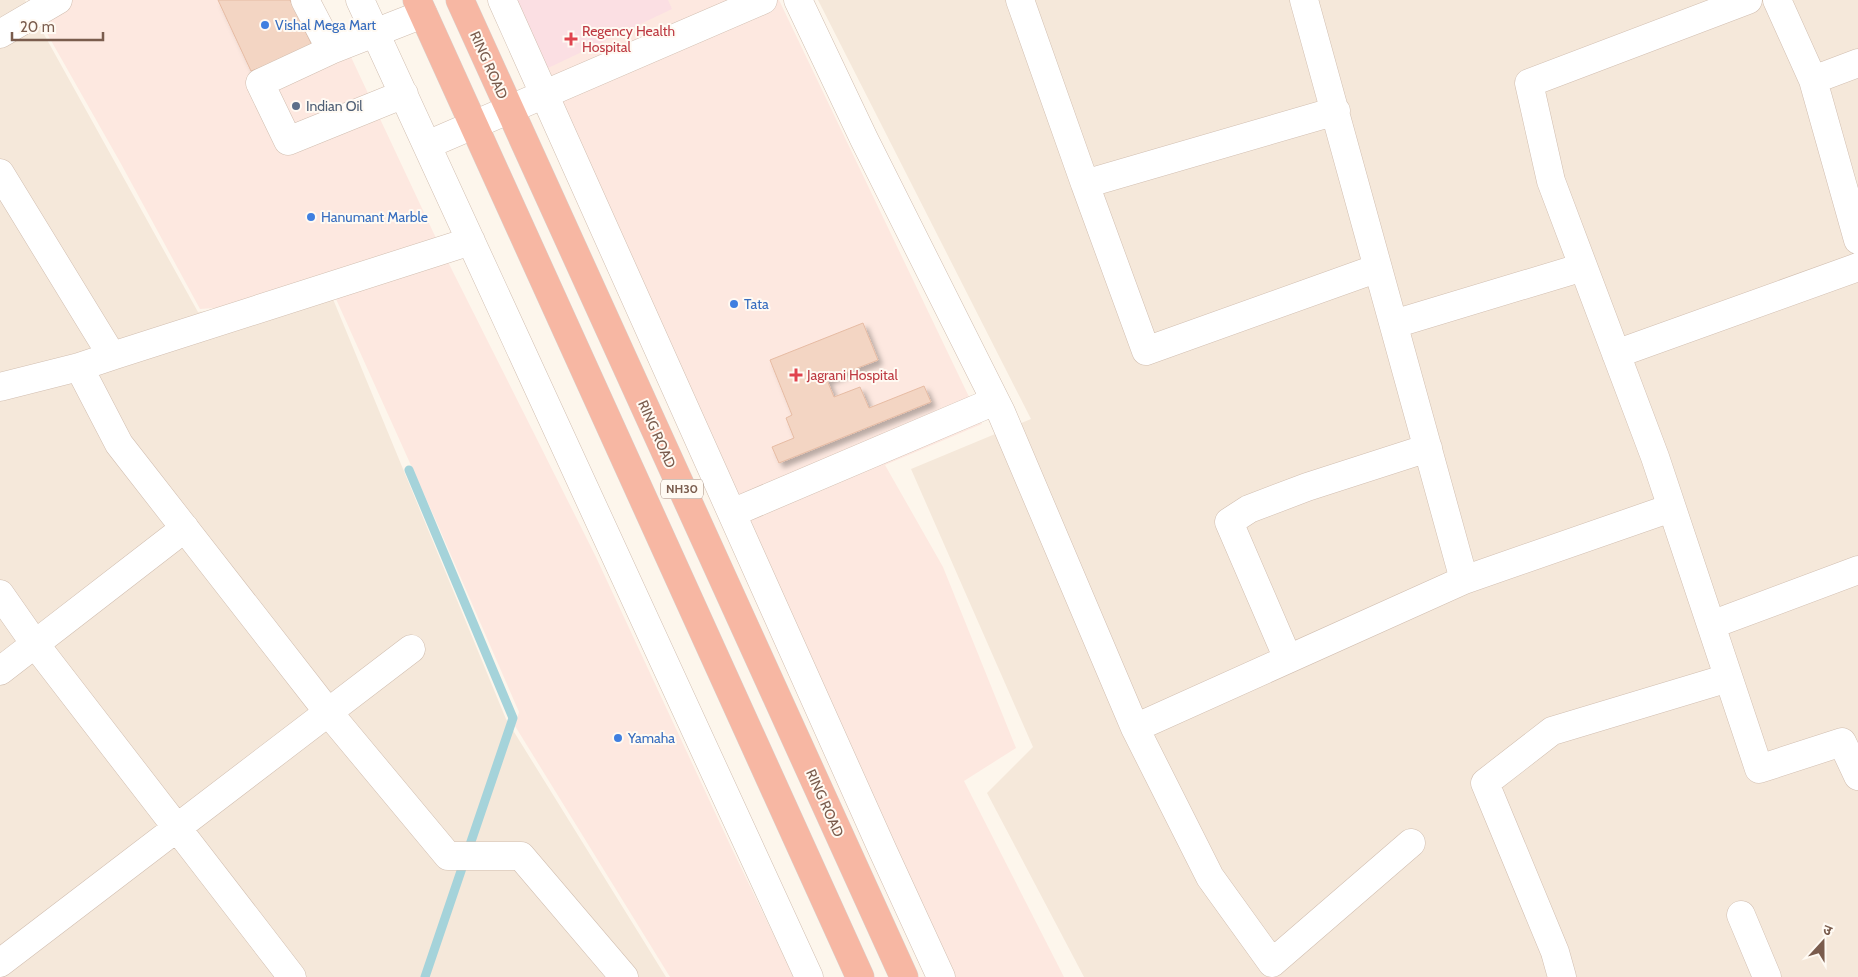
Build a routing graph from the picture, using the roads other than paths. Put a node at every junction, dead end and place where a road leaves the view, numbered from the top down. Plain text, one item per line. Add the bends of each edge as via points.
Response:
1 (58, 0) edge
2 (305, 0) edge
3 (360, 0) edge
4 (460, 0) edge
5 (502, 0) edge
6 (764, 0) edge
7 (798, 0) edge
8 (1020, 0) edge
9 (1304, 0) edge
10 (1748, 0) edge
11 (1777, 0) edge
12 (420, 7) edge
13 (376, 33) junction
14 (0, 34) edge
15 (331, 50) junction
16 (1858, 63) edge
17 (1813, 80) junction
18 (404, 94) junction
19 (545, 95) junction
20 (509, 110) junction
21 (1336, 111) junction
22 (473, 125) junction
23 (427, 145) junction
24 (0, 173) edge
25 (1085, 184) junction
26 (471, 240) junction
27 (1858, 240) edge
28 (1583, 267) junction
29 (1858, 267) edge
30 (1378, 268) junction
31 (1394, 324) junction
32 (1616, 354) junction
33 (112, 356) junction
34 (80, 367) junction
35 (0, 387) edge
36 (995, 401) junction
37 (1428, 448) junction
38 (1671, 508) junction
39 (732, 513) junction
40 (186, 528) junction
41 (1858, 570) edge
42 (1464, 580) junction
43 (0, 594) edge
44 (1711, 625) junction
45 (35, 644) junction
46 (411, 649) dead end
47 (1288, 659) junction
48 (0, 671) edge
49 (1728, 678) junction
50 (328, 712) junction
51 (1135, 728) junction
52 (1858, 776) edge
53 (177, 828) junction
54 (1411, 843) dead end
55 (1741, 914) dead end
56 (0, 964) edge
57 (1263, 970) edge
58 (9, 977) edge
59 (292, 977) edge
60 (624, 977) edge
61 (809, 977) edge
62 (860, 977) edge
63 (904, 977) edge
64 (941, 977) edge
65 (1562, 977) edge
66 (1767, 977) edge

1 - 14 street
2 - 15 street
3 - 13 street
4 - 20 highway, RING ROAD / NH30
5 - 19 street
6 - 19 street
7 - 36 street
8 - 25 street
9 - 21 street
10 - 28 street via 1529,83 1551,181
11 - 17 street
12 - 13 street
12 - 22 highway, NH30
13 - 15 street
13 - 18 street
15 - 18 street via 260,83 288,141
16 - 17 street
17 - 27 street
18 - 23 street
19 - 20 street
19 - 39 street
20 - 22 street
20 - 63 highway, RING ROAD / NH30
21 - 25 street
21 - 30 street
22 - 23 street
22 - 62 highway, NH30
23 - 26 street
24 - 33 street
25 - 30 street via 1146,351
26 - 33 street
26 - 61 street
28 - 31 street
28 - 32 street
29 - 32 street
30 - 31 street
31 - 37 street
32 - 38 street
33 - 34 street
34 - 35 street
34 - 40 street via 120,444
36 - 39 street
36 - 51 street
37 - 42 street
37 - 47 street via 1307,487 1249,509 1229,522
38 - 42 street
38 - 44 street
39 - 64 street
40 - 45 street
40 - 50 street
41 - 44 street
42 - 47 street
43 - 45 street
44 - 49 street
45 - 48 street
45 - 53 street
46 - 50 street
47 - 51 street
49 - 52 street via 1759,769 1842,742
49 - 65 street via 1552,731 1485,783 1555,952
50 - 53 street
50 - 60 street via 448,856 521,856
51 - 57 street via 1210,877
53 - 56 street
53 - 59 street
54 - 57 street
55 - 66 street
56 - 58 street

